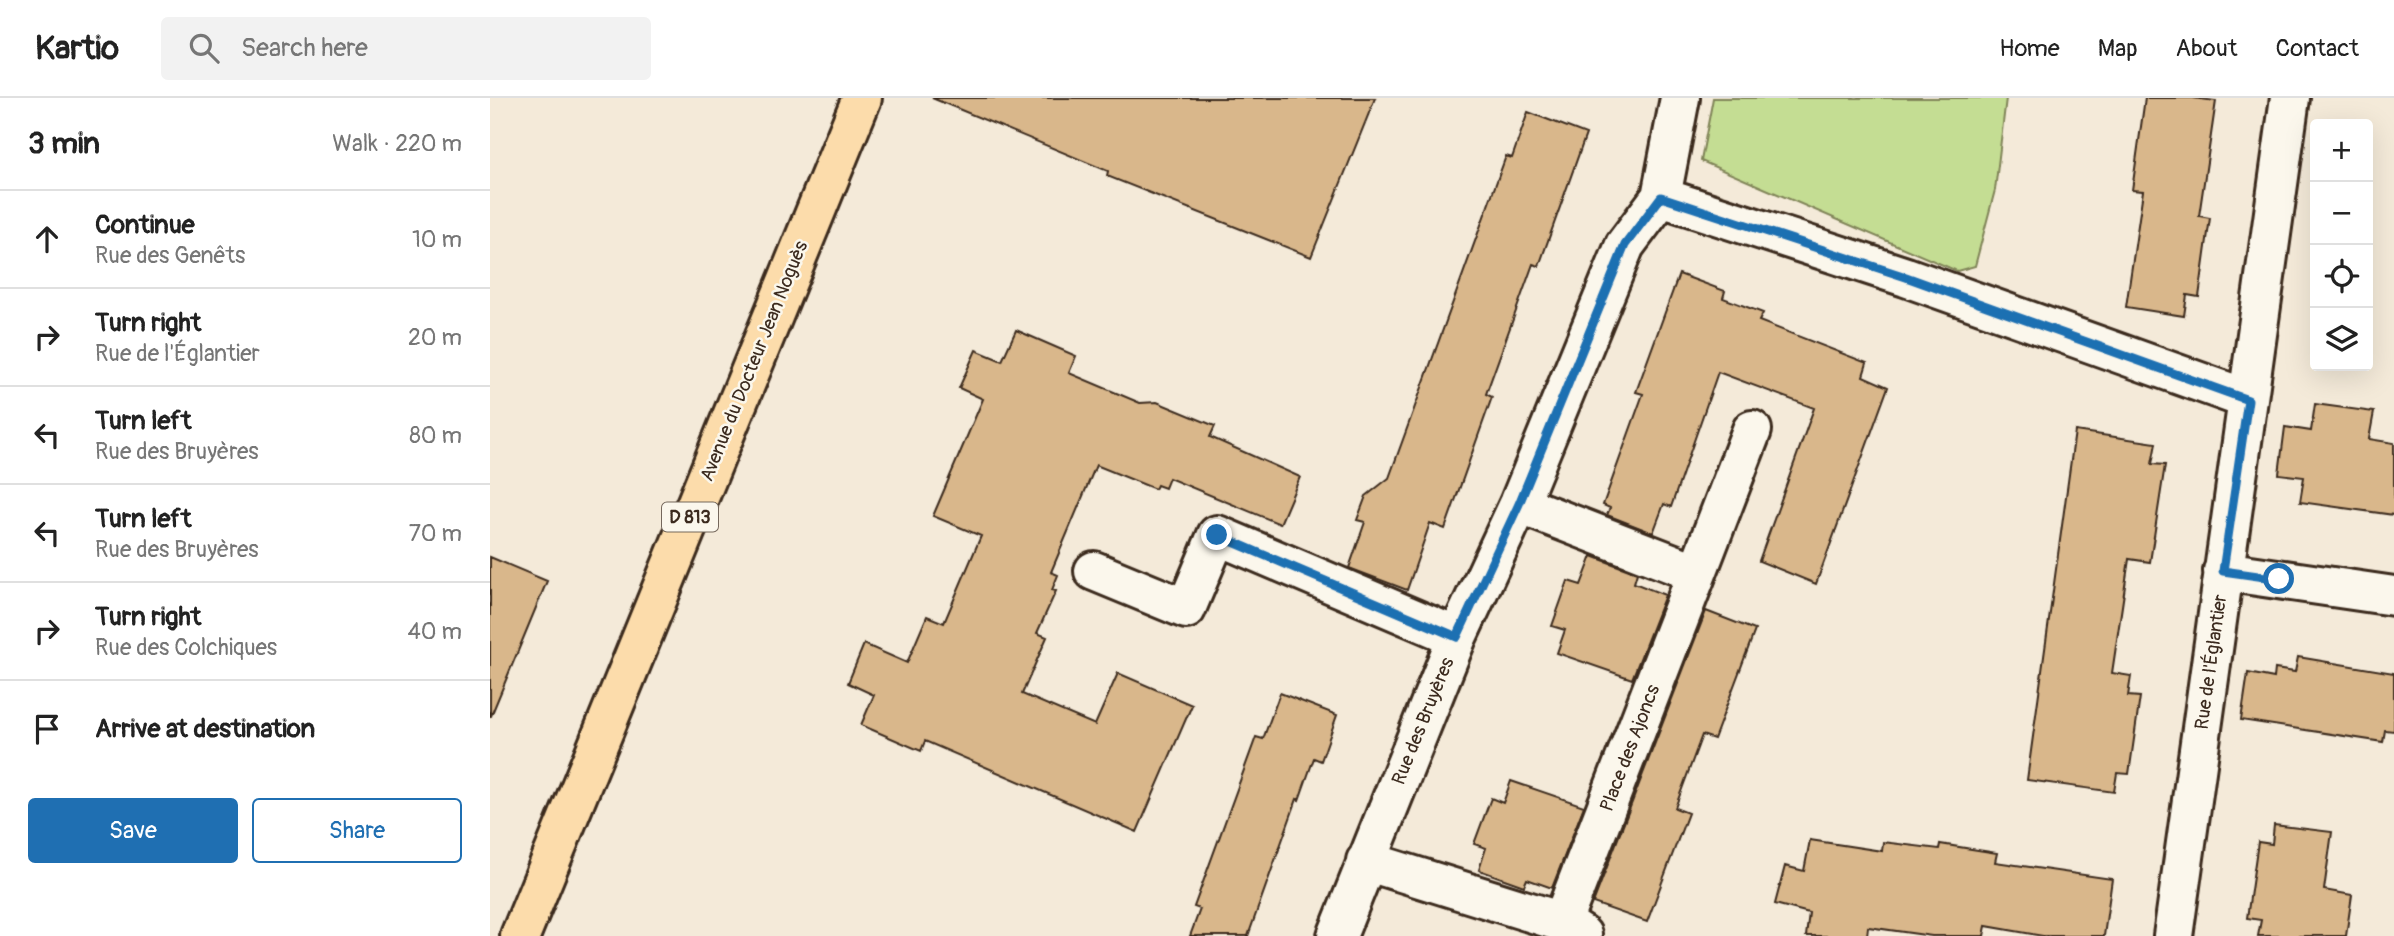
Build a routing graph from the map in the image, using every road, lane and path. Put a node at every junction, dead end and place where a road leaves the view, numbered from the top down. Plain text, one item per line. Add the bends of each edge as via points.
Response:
1 (862, 98) edge
2 (1679, 98) edge
3 (2290, 98) edge
4 (1661, 197) junction
5 (2248, 400) junction
6 (1752, 430) dead end
7 (1519, 504) junction
8 (1094, 571) dead end
9 (2223, 571) junction
10 (1697, 573) junction
11 (2394, 596) edge
12 (1457, 637) junction
13 (1366, 861) junction
14 (1573, 929) edge
15 (520, 936) edge
16 (1337, 936) edge
17 (2173, 936) edge

1 - 15 main road, Avenue du Docteur Jean Noguès / D 813
2 - 4 street
3 - 5 street, Rue de l'Églantier
4 - 5 street via 1906,277
4 - 7 street, Rue des Bruyères via 1625,245
5 - 9 street, Rue de l'Églantier
6 - 10 street, Place des Ajoncs
7 - 10 street
7 - 12 street, Rue des Bruyères
8 - 12 street via 1186,609 1217,535
9 - 11 street
9 - 17 street, Rue de l'Églantier
10 - 14 street, Place des Ajoncs
12 - 13 street, Rue des Bruyères
13 - 14 street
13 - 16 street, Rue des Bruyères

